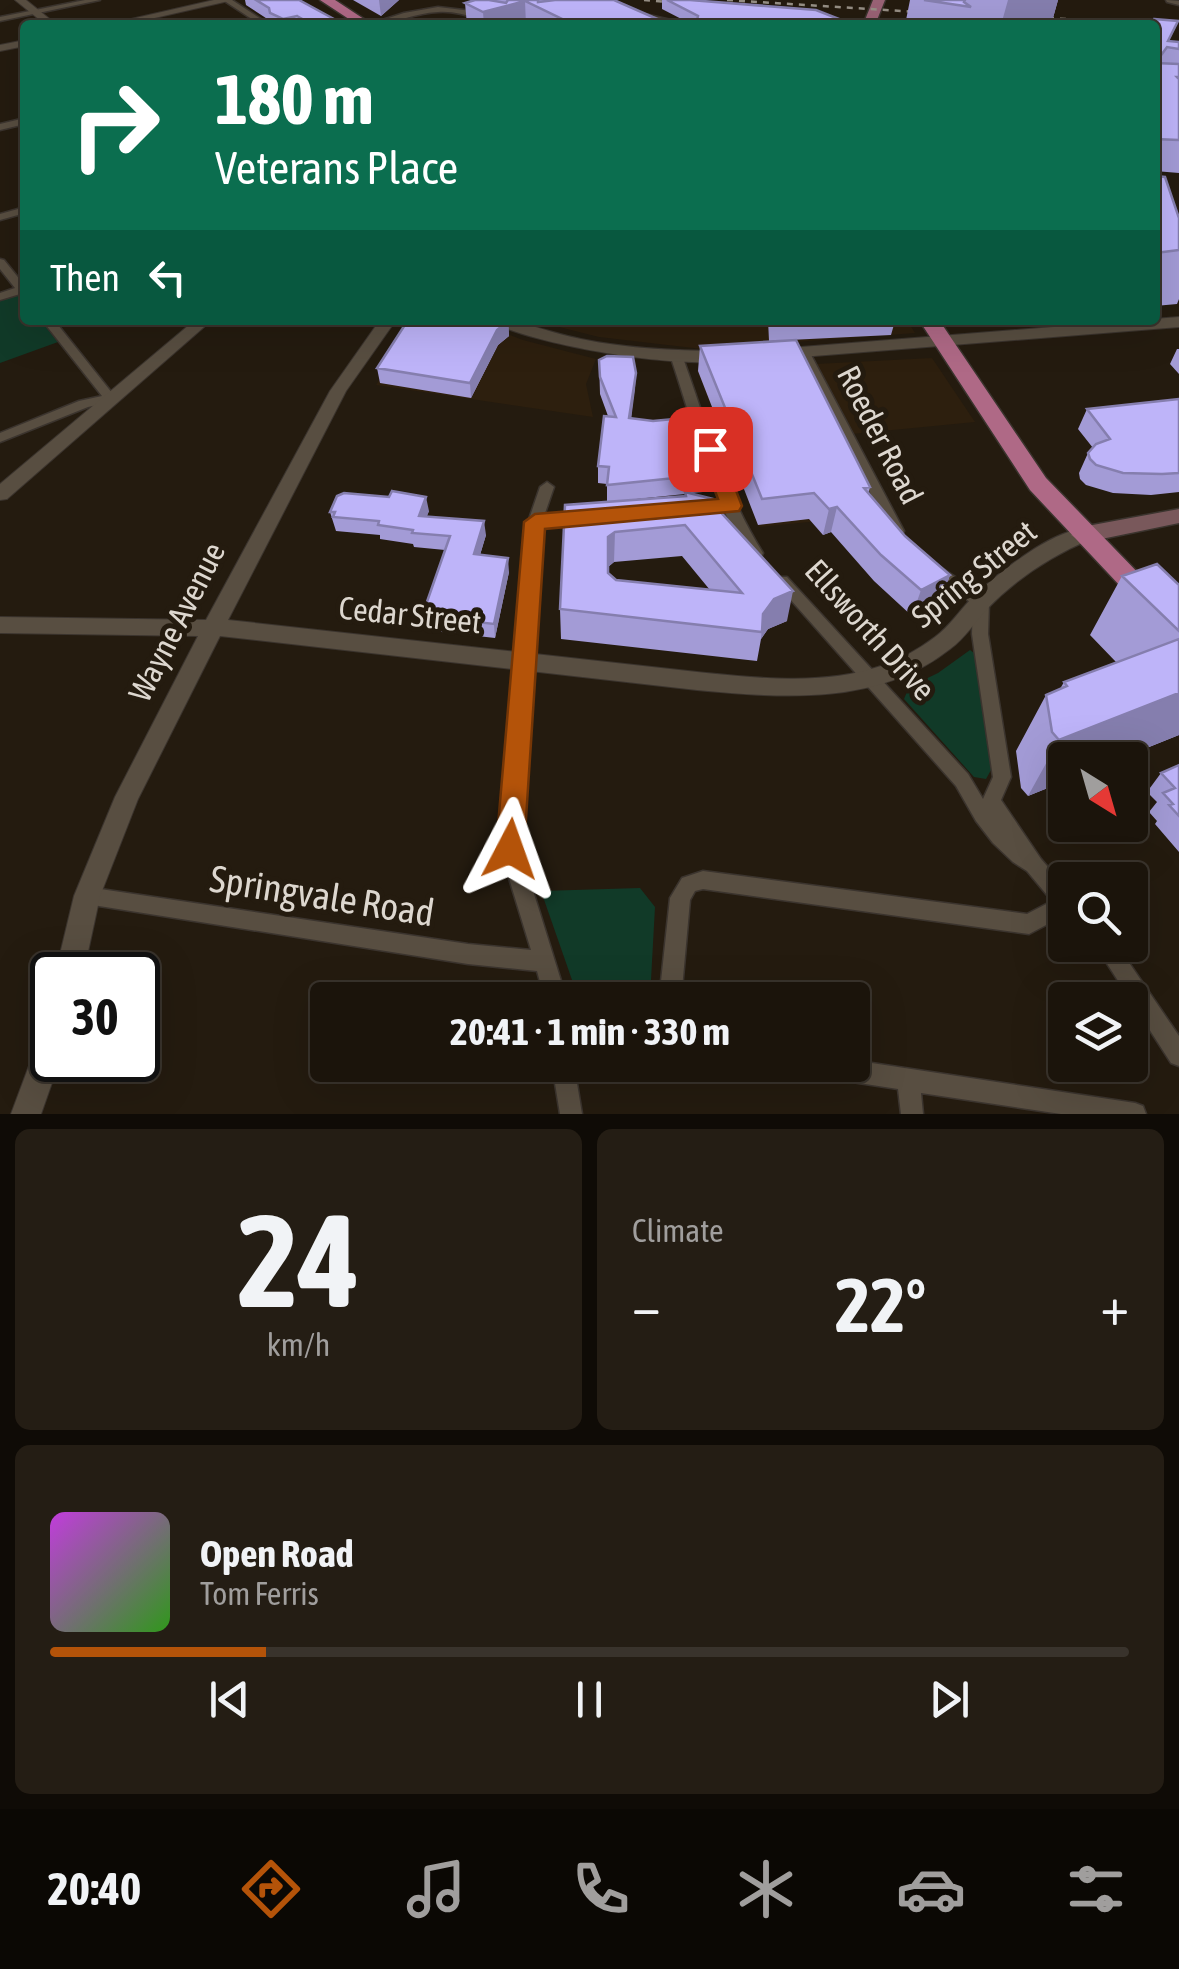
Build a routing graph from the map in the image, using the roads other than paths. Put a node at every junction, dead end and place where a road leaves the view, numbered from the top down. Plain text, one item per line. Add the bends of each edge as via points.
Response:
1 (20, 0) edge
2 (96, 0) edge
3 (227, 0) edge
4 (1170, 0) edge
5 (320, 2) edge
6 (1179, 3) edge
7 (617, 11) edge
8 (36, 12) junction
9 (0, 19) edge
10 (46, 20) edge
11 (133, 20) edge
12 (257, 20) edge
13 (342, 20) edge
14 (358, 20) edge
15 (389, 20) edge
16 (494, 20) edge
17 (668, 20) edge
18 (0, 262) edge
19 (20, 285) edge
20 (52, 325) edge
21 (198, 325) edge
22 (384, 325) edge
23 (515, 325) edge
24 (932, 325) edge
25 (1145, 325) edge
26 (944, 343) junction
27 (804, 353) junction
28 (676, 358) junction
29 (110, 398) junction
30 (0, 438) edge
31 (547, 487) dead end
32 (0, 494) edge
33 (606, 516) edge
34 (1179, 516) edge
35 (535, 522) junction
36 (1082, 535) junction
37 (905, 541) edge
38 (920, 560) edge
39 (981, 602) junction
40 (0, 625) edge
41 (212, 628) junction
42 (1179, 632) edge
43 (522, 660) junction
44 (870, 679) junction
45 (1034, 865) junction
46 (1048, 882) edge
47 (88, 896) junction
48 (1048, 913) edge
49 (75, 952) edge
50 (546, 962) junction
51 (1117, 962) edge
52 (551, 982) edge
53 (672, 982) edge
54 (1179, 1055) edge
55 (870, 1073) edge
56 (908, 1079) junction
57 (37, 1082) edge
58 (566, 1082) edge
59 (26, 1114) edge
60 (571, 1114) edge
61 (912, 1114) edge
62 (1135, 1114) edge

1 - 8 street
2 - 8 street
3 - 11 street
3 - 12 street
4 - 6 street
5 - 13 highway
5 - 14 highway
7 - 17 street
8 - 9 street
8 - 10 street
15 - 16 street via 428,10 474,10
18 - 19 street
20 - 29 street
21 - 29 street
22 - 41 street, Wayne Avenue via 338,391
23 - 28 street via 573,342
24 - 26 highway
25 - 26 street
26 - 27 street
26 - 36 highway via 1038,484
27 - 28 street
27 - 37 street, Roeder Road
28 - 44 street, Ellsworth Drive via 723,507 745,541
29 - 30 street
29 - 32 street
31 - 35 street
33 - 35 street
34 - 36 main road, Spring Street
35 - 43 street
36 - 39 street, Spring Street via 1034,560
36 - 42 highway
38 - 39 street
39 - 44 street, Spring Street via 944,642
39 - 45 street, Ellsworth Drive via 1002,777 991,800
40 - 41 street, Cedar Street
41 - 43 street, Cedar Street
41 - 47 street, Wayne Avenue via 127,798
43 - 44 street, Cedar Street via 773,688
43 - 50 street via 510,849
44 - 45 street, Ellsworth Drive via 962,780 978,810
45 - 46 street, Ellsworth Drive
47 - 49 street, Wayne Avenue
47 - 50 street, Springvale Road
48 - 53 street via 1029,924 703,880 688,884 680,898
50 - 52 street
51 - 54 street
55 - 56 street
56 - 61 street
56 - 62 street
57 - 59 street
58 - 60 street

